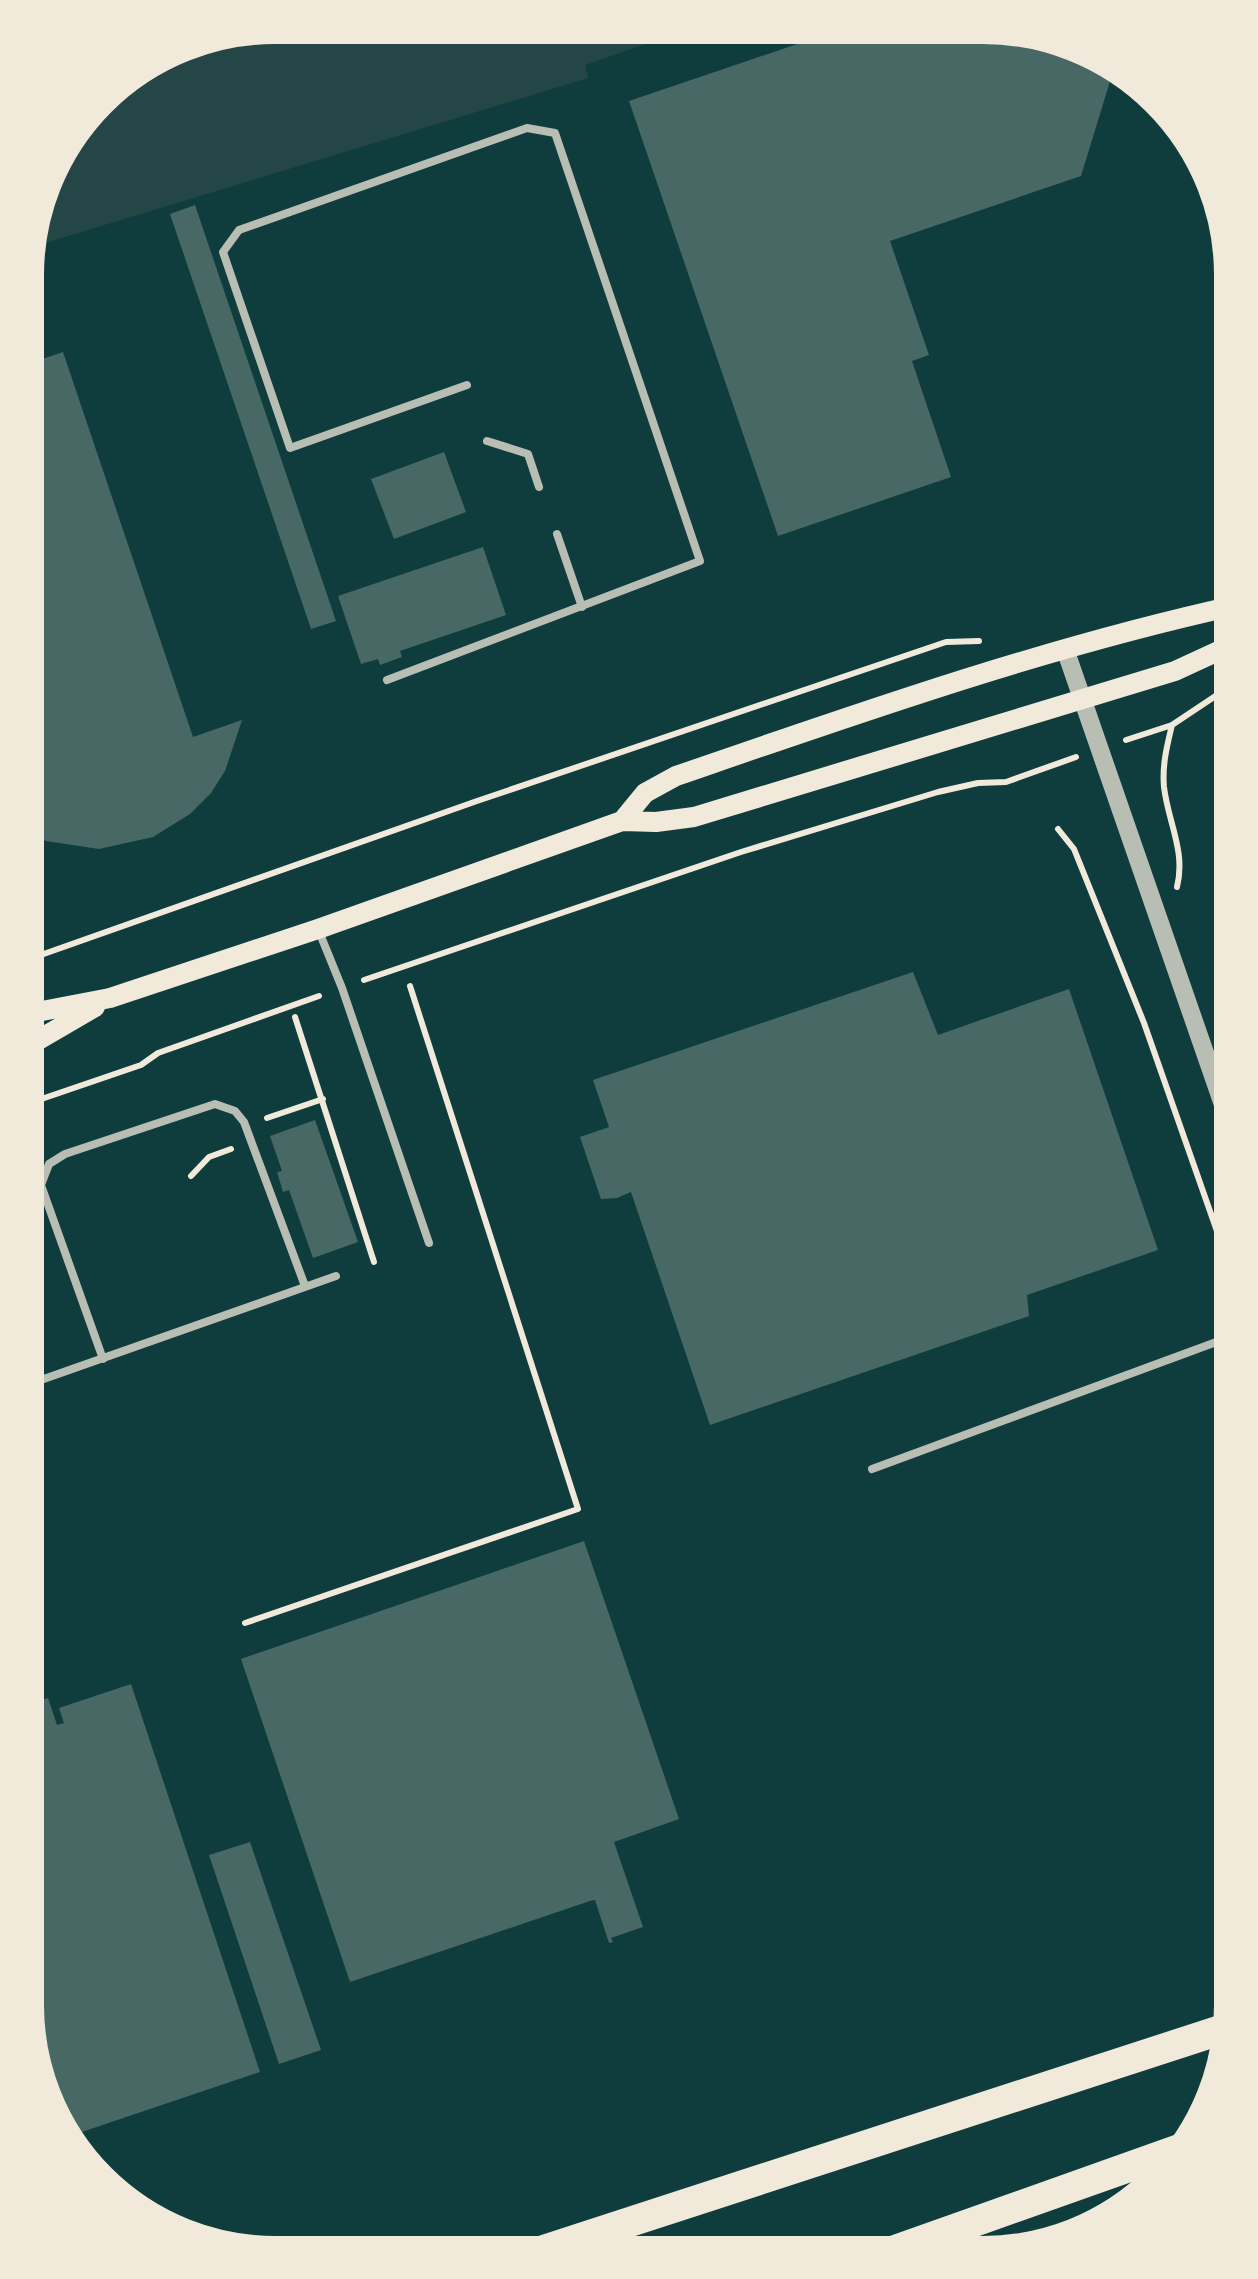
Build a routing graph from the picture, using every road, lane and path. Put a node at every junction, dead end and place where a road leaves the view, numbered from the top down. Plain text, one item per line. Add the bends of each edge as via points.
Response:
1 (467, 385) dead end
2 (487, 441) dead end
3 (540, 487) dead end
4 (556, 534) dead end
5 (582, 607) junction
6 (1220, 608) edge
7 (981, 641) dead end
8 (1064, 649) junction
9 (1220, 650) edge
10 (387, 680) dead end
11 (1220, 693) edge
12 (1082, 698) junction
13 (1006, 782) dead end
14 (622, 820) junction
15 (1058, 829) dead end
16 (318, 930) junction
17 (1166, 937) junction
18 (38, 956) edge
19 (410, 986) dead end
20 (342, 988) junction
21 (110, 998) junction
22 (38, 1012) edge
23 (295, 1017) dead end
24 (38, 1040) edge
25 (1220, 1095) edge
26 (38, 1100) edge
27 (1220, 1240) edge
28 (428, 1243) dead end
29 (374, 1262) dead end
30 (336, 1276) dead end
31 (305, 1286) junction
32 (1220, 1341) edge
33 (103, 1358) junction
34 (38, 1381) edge
35 (872, 1470) dead end
36 (245, 1623) dead end
37 (1219, 2031) edge
38 (1168, 2153) edge
39 (577, 2237) junction
40 (558, 2242) edge
41 (563, 2242) edge
42 (918, 2242) edge

1 - 5 lane via 290,448 223,252 239,230 528,128 555,133 700,561
2 - 3 lane via 528,454
4 - 5 lane
5 - 10 lane
6 - 8 main road
7 - 18 path via 946,642
8 - 12 street
8 - 14 main road via 676,776 644,793
9 - 12 main road
11 - 17 path via 1172,725 1164,790 1181,860
12 - 14 main road via 694,817
12 - 17 street
13 - 20 path via 938,792 741,852
14 - 16 main road
15 - 27 path via 1074,849 1144,1023
16 - 20 lane
16 - 21 main road
17 - 25 street
19 - 36 path via 578,1510
20 - 26 path
20 - 28 lane
21 - 22 main road
21 - 24 main road
23 - 29 path
30 - 31 lane
31 - 33 lane
31 - 33 lane via 235,1111 215,1104 65,1154 48,1164 41,1185
32 - 35 lane
33 - 34 lane
37 - 39 highway
38 - 42 highway
39 - 40 highway
39 - 41 highway

